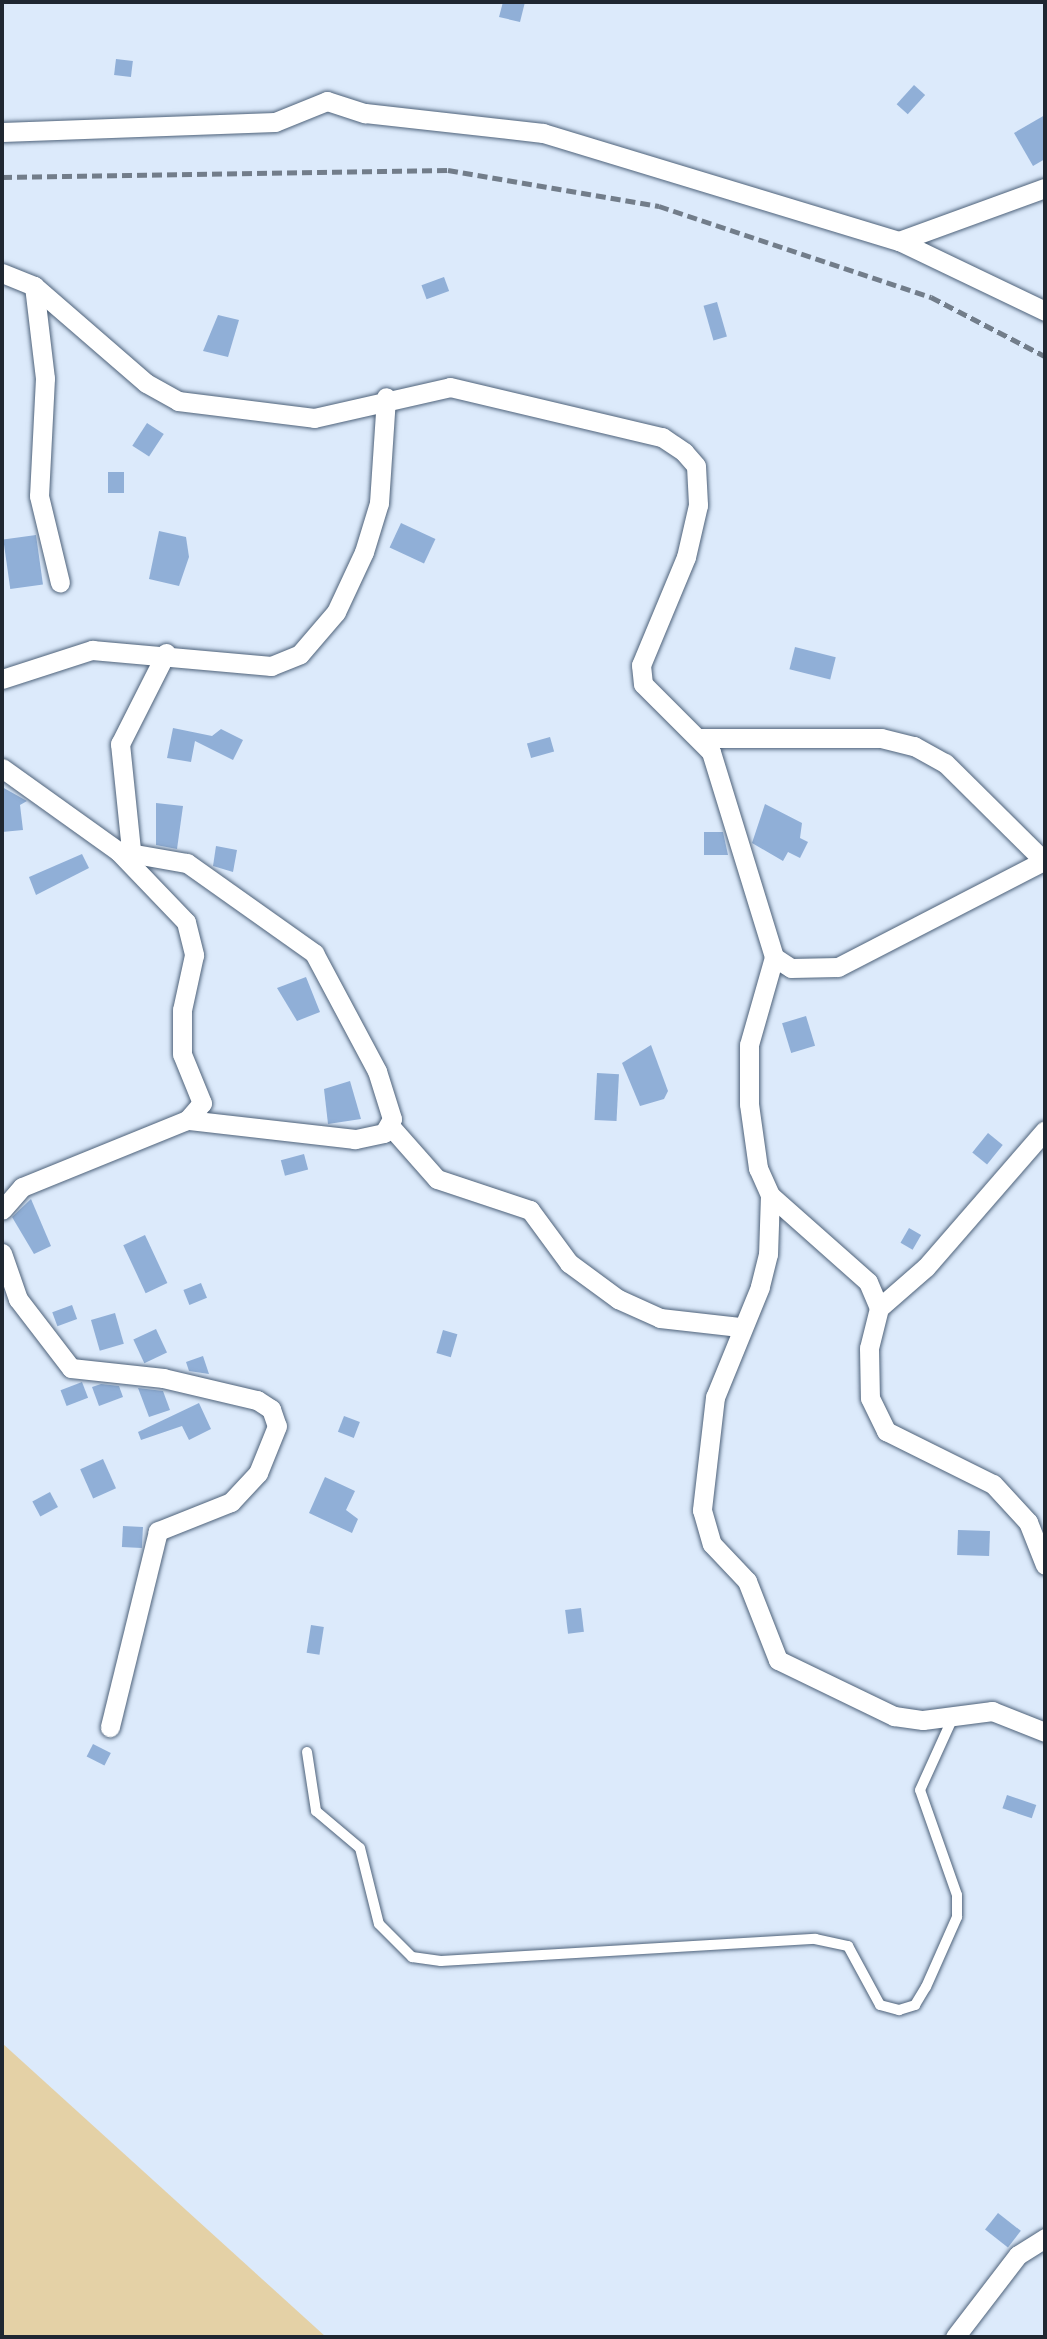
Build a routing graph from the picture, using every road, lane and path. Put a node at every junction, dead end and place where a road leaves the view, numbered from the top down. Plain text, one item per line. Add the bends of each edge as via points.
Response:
1 (2, 132) edge
2 (1045, 188) edge
3 (899, 242) junction
4 (2, 273) edge
5 (34, 286) junction
6 (1045, 311) edge
7 (386, 397) junction
8 (60, 583) dead end
9 (166, 653) junction
10 (2, 679) edge
11 (699, 738) junction
12 (2, 768) edge
13 (125, 851) junction
14 (1044, 860) edge
15 (774, 957) junction
16 (187, 1120) junction
17 (391, 1127) junction
18 (1045, 1130) edge
19 (769, 1195) junction
20 (2, 1210) edge
21 (2, 1254) edge
22 (879, 1308) junction
23 (739, 1327) junction
24 (1045, 1565) edge
25 (955, 1715) junction
26 (110, 1727) dead end
27 (1045, 1732) edge
28 (307, 1752) dead end
29 (1045, 2238) edge
30 (955, 2337) edge

1 - 3 street via 275,122 327,101 384,116 543,133
2 - 3 street
3 - 6 street
4 - 5 street
5 - 7 street via 146,383 178,401 314,418
5 - 8 street via 45,378 39,496
7 - 9 street via 379,503 353,576 316,639 271,666
7 - 11 street via 450,387 488,391 662,438 684,452 699,486 691,539 641,665 652,698
9 - 10 street via 92,650
9 - 13 street via 120,744
11 - 14 street via 881,738 914,746 945,763
11 - 15 street via 724,782
12 - 13 street
13 - 16 street via 180,914 193,940 182,1054 202,1103
13 - 17 street via 187,863 314,953 377,1071
14 - 15 street via 838,967 807,972
15 - 19 street via 749,1045 749,1104
16 - 17 street via 355,1139
16 - 20 street via 22,1187
17 - 23 street via 437,1179 530,1210 569,1263 618,1299 660,1318
18 - 22 street via 926,1267
19 - 22 street via 847,1258
19 - 23 street via 768,1254
21 - 26 street via 18,1299 71,1368 163,1378 257,1400 271,1409 277,1426 258,1473 232,1502 158,1531
22 - 24 street via 867,1369 875,1417 906,1444 993,1484 1028,1522
23 - 25 street via 715,1397 702,1510 712,1544 755,1598 768,1647 778,1660 894,1716
25 - 27 street via 992,1711
25 - 28 lane via 920,1790 957,1895 957,1917 915,2005 899,2010 880,2005 848,1945 815,1939 441,1961 412,1957 379,1924 360,1848 316,1811
29 - 30 street via 1018,2255

